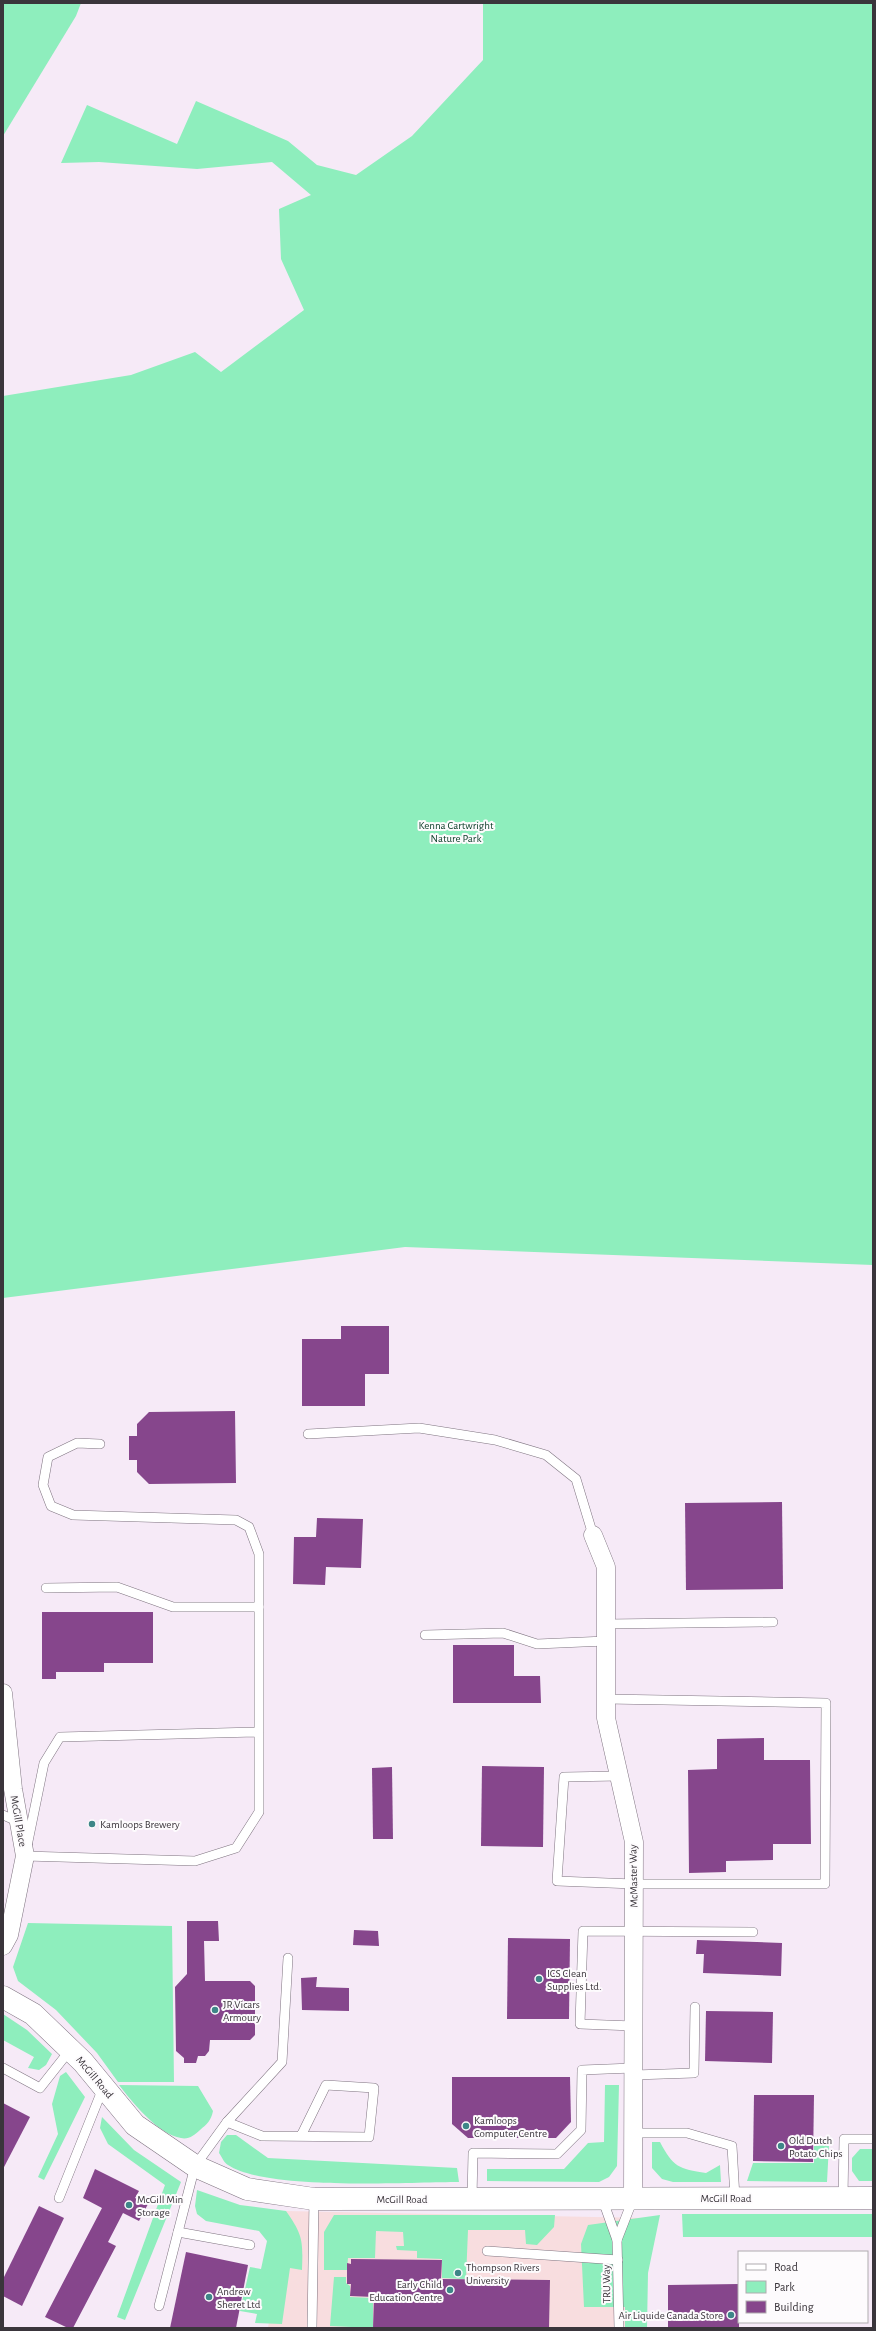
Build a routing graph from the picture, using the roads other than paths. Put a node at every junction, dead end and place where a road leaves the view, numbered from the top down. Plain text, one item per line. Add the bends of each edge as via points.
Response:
1 (308, 1434) dead end
2 (100, 1444) dead end
3 (593, 1535) joint
4 (46, 1588) dead end
5 (259, 1607) junction
6 (773, 1622) dead end
7 (606, 1632) junction
8 (425, 1635) dead end
9 (3, 1693) edge
10 (606, 1699) junction
11 (260, 1732) junction
12 (5, 1734) edge
13 (619, 1776) junction
14 (3, 1815) edge
15 (19, 1822) junction
16 (25, 1856) junction
17 (634, 1884) junction
18 (634, 1932) junction
19 (754, 1932) dead end
20 (3, 1946) edge
21 (288, 1958) dead end
22 (3, 1997) edge
23 (694, 2007) dead end
24 (634, 2026) junction
25 (71, 2049) junction
26 (3, 2068) edge
27 (634, 2072) junction
28 (104, 2087) junction
29 (227, 2122) junction
30 (634, 2133) junction
31 (301, 2136) junction
32 (873, 2139) edge
33 (195, 2166) junction
34 (59, 2198) dead end
35 (472, 2198) junction
36 (602, 2198) junction
37 (633, 2198) junction
38 (735, 2198) junction
39 (843, 2198) junction
40 (873, 2198) edge
41 (314, 2199) junction
42 (178, 2232) junction
43 (617, 2240) junction
44 (250, 2245) dead end
45 (487, 2252) dead end
46 (618, 2260) junction
47 (159, 2306) dead end
48 (312, 2328) edge
49 (619, 2328) edge

1 - 3 lane via 419,1428 494,1440 546,1455 576,1480
2 - 5 lane via 78,1443 48,1457 43,1485 51,1506 73,1515 236,1520 249,1527 259,1554
3 - 7 street, McMaster Way via 606,1567
4 - 5 lane via 117,1587 173,1607
5 - 11 lane
6 - 7 lane
7 - 8 lane via 537,1644 503,1633
7 - 10 street, McMaster Way
9 - 12 street, McGill Place
10 - 13 street, McMaster Way via 606,1718
10 - 17 lane via 826,1703 825,1884
11 - 16 lane via 60,1737 44,1763
11 - 16 lane via 260,1812 236,1848 195,1861
12 - 15 street, McGill Place
13 - 17 street, McMaster Way via 634,1842
13 - 17 lane via 564,1777 557,1881
14 - 15 lane
15 - 16 street, McGill Place
16 - 20 street, McGill Place via 9,1935
17 - 18 street, McMaster Way
18 - 19 lane
18 - 24 street, McMaster Way
18 - 24 lane via 583,1931 580,2024
21 - 29 lane via 282,2062
22 - 25 street, McGill Road via 33,2014
23 - 27 lane via 694,2073
24 - 27 street, McMaster Way
25 - 26 lane via 40,2088
25 - 28 street, McGill Road
27 - 30 street, McMaster Way
27 - 35 lane via 582,2070 581,2130 557,2154 472,2153
28 - 33 street, McGill Road via 135,2125
28 - 34 lane
29 - 31 lane via 262,2136
29 - 33 lane
30 - 37 street, McMaster Way
30 - 38 lane via 687,2133 732,2146
31 - 31 lane via 369,2137 374,2088 326,2085
32 - 39 lane via 844,2138
33 - 41 street, McGill Road via 247,2189
33 - 42 lane
35 - 36 street, McGill Road
35 - 41 street, McGill Road
36 - 37 street, McGill Road
36 - 43 lane
37 - 38 street, McGill Road
37 - 43 lane
38 - 39 street, McGill Road
39 - 40 street, McGill Road
41 - 48 lane
42 - 44 lane
42 - 47 lane
43 - 46 lane, TRU Way
45 - 46 lane
46 - 49 lane, TRU Way

